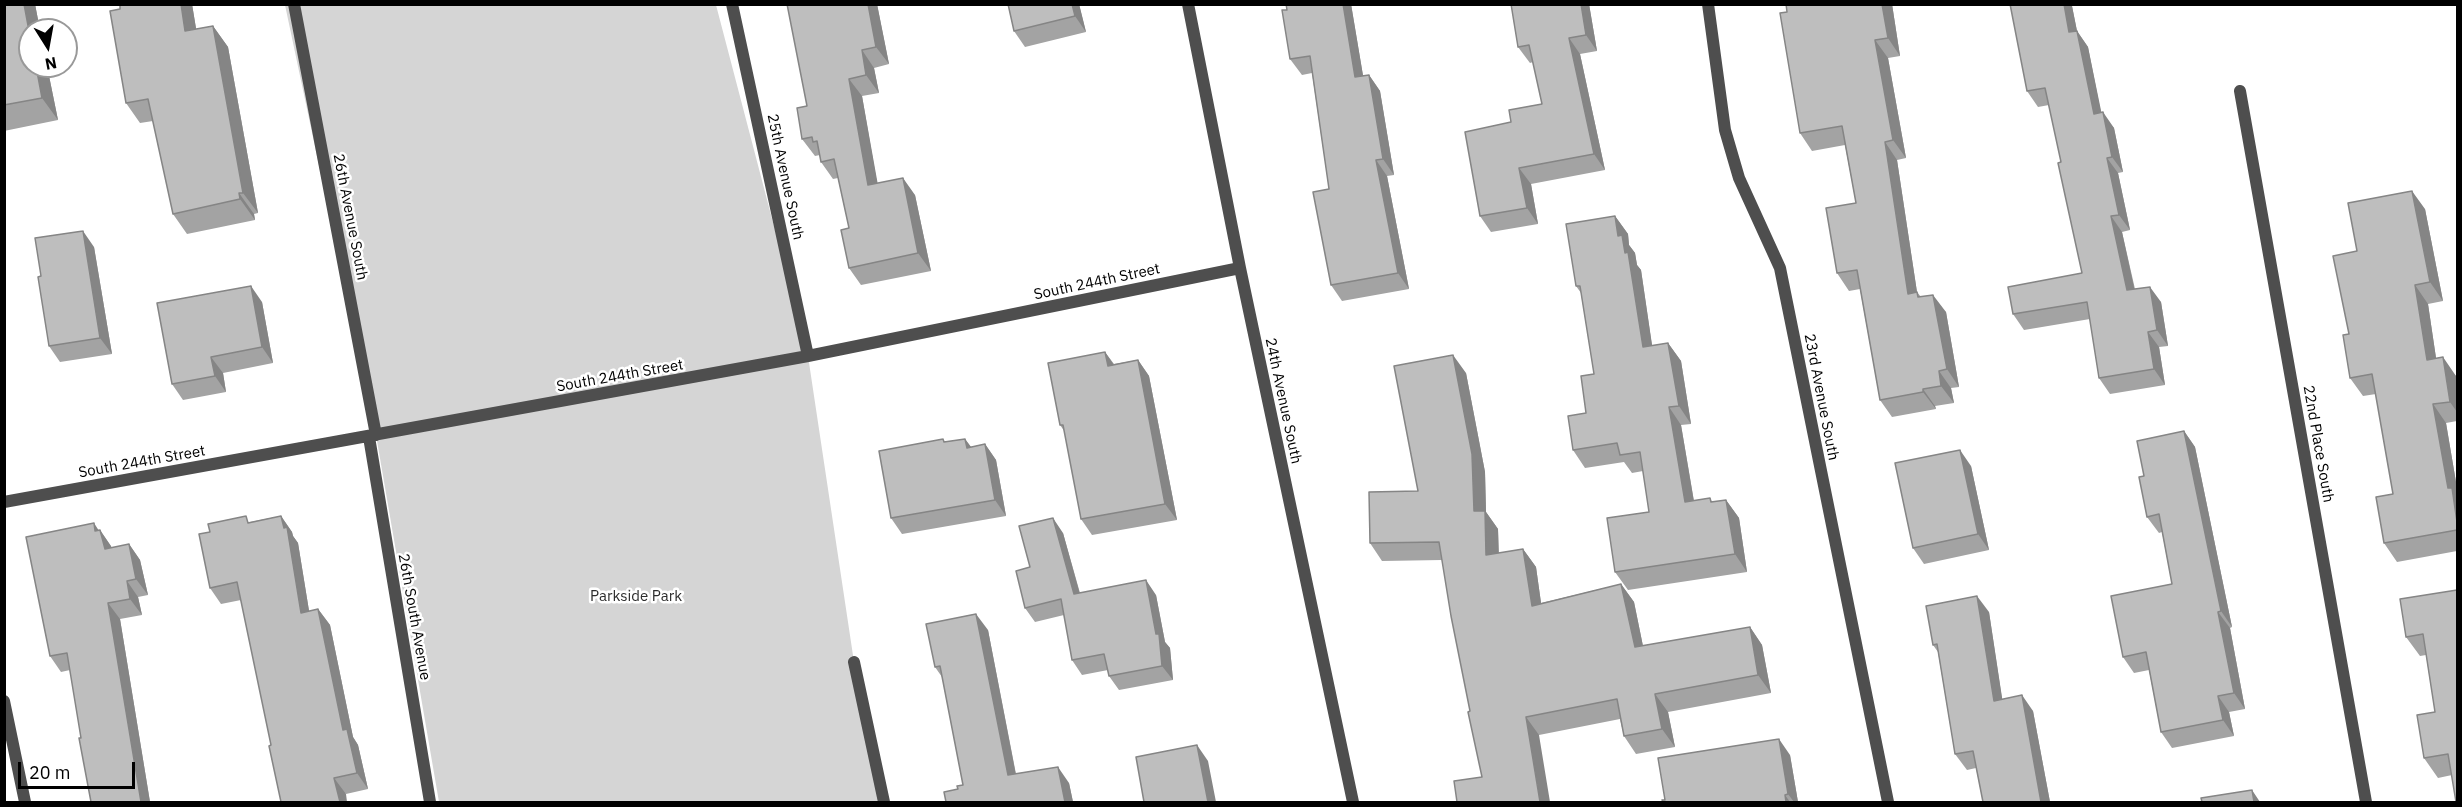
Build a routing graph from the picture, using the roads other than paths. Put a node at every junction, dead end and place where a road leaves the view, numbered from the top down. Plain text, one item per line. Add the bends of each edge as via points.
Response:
1 (294, 4) edge
2 (732, 4) edge
3 (1188, 4) edge
4 (1708, 4) edge
5 (2240, 91) dead end
6 (1240, 268) junction
7 (808, 356) junction
8 (372, 436) junction
9 (4, 502) edge
10 (854, 662) dead end
11 (4, 701) edge
12 (24, 802) edge
13 (430, 802) edge
14 (884, 802) edge
15 (1353, 802) edge
16 (1888, 802) edge
17 (2366, 802) edge

1 - 8 street, 26th Avenue South
2 - 7 street, 25th Avenue South
3 - 6 street, 24th Avenue South
4 - 16 street, 23rd Avenue South via 1725,130 1739,178 1780,268
5 - 17 street, 22nd Place South
6 - 7 street, South 244th Street
6 - 15 street, 24th Avenue South
7 - 8 street, South 244th Street
8 - 9 street, South 244th Street
8 - 13 street, 26th South Avenue
10 - 14 street
11 - 12 street

